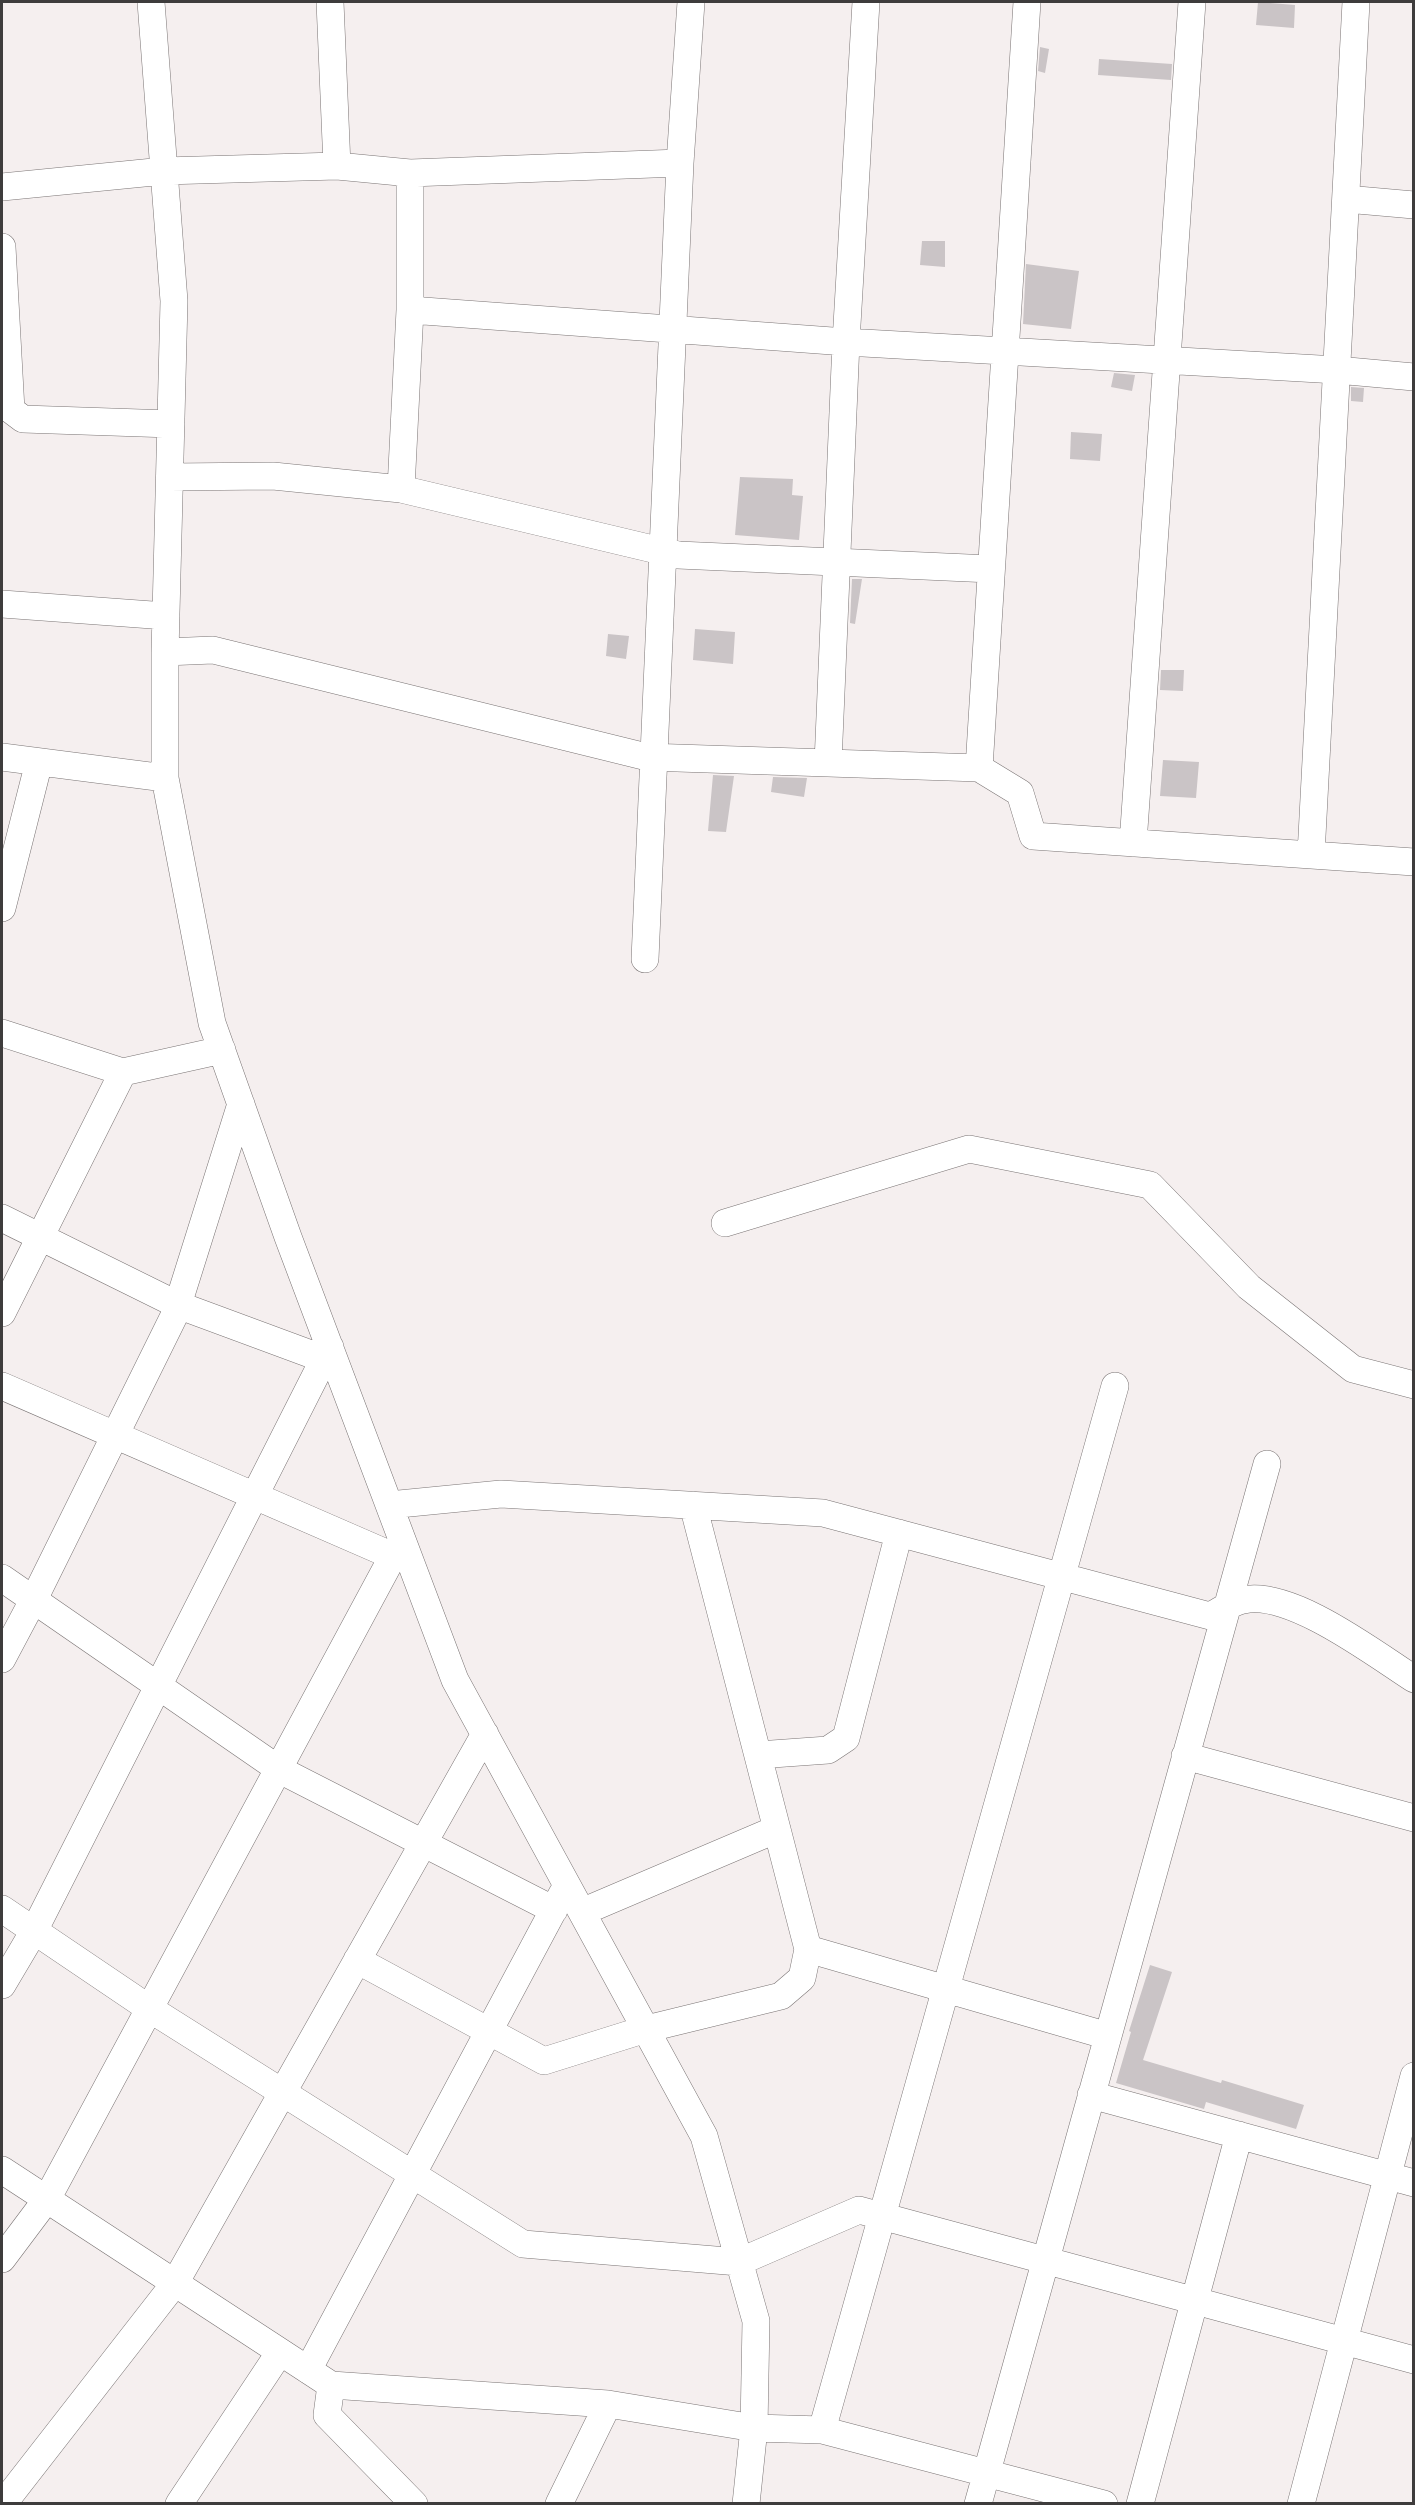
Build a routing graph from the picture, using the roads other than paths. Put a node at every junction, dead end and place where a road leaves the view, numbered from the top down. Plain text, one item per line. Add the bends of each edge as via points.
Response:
1 (151, 2) edge
2 (330, 2) edge
3 (691, 2) edge
4 (866, 2) edge
5 (1028, 2) edge
6 (1192, 2) edge
7 (1356, 2) edge
8 (680, 163) junction
9 (337, 166) junction
10 (164, 171) junction
11 (410, 173) junction
12 (2, 188) edge
13 (1346, 198) junction
14 (1413, 205) edge
15 (2, 247) edge
16 (410, 310) junction
17 (672, 329) junction
18 (846, 342) junction
19 (1005, 351) junction
20 (1167, 360) junction
21 (5, 364) edge
22 (1337, 370) junction
23 (1413, 377) edge
24 (171, 424) junction
25 (170, 477) junction
26 (401, 489) junction
27 (663, 551) junction
28 (836, 562) junction
29 (992, 569) junction
30 (2, 604) edge
31 (166, 616) junction
32 (165, 652) junction
33 (2, 758) edge
34 (654, 758) junction
35 (39, 762) junction
36 (828, 763) junction
37 (979, 768) junction
38 (165, 778) junction
39 (1133, 843) junction
40 (1311, 855) junction
41 (1413, 862) edge
42 (2, 908) edge
43 (645, 959) dead end
44 (2, 1033) edge
45 (222, 1050) junction
46 (123, 1072) junction
47 (241, 1104) junction
48 (2, 1218) edge
49 (725, 1223) dead end
50 (40, 1237) junction
51 (178, 1305) junction
52 (2, 1313) edge
53 (327, 1353) junction
54 (1413, 1385) edge
55 (2, 1386) edge
56 (1115, 1386) dead end
57 (115, 1436) junction
58 (1267, 1464) dead end
59 (254, 1496) junction
60 (389, 1505) junction
61 (693, 1505) junction
62 (899, 1533) junction
63 (398, 1550) junction
64 (1062, 1577) junction
65 (2, 1578) edge
66 (34, 1600) junction
67 (1227, 1608) junction
68 (2, 1659) edge
69 (1413, 1679) edge
70 (158, 1686) junction
71 (484, 1734) junction
72 (758, 1755) junction
73 (1185, 1756) junction
74 (280, 1770) junction
75 (1413, 1818) edge
76 (777, 1829) junction
77 (423, 1843) junction
78 (567, 1885) junction
79 (2, 1909) edge
80 (554, 1910) junction
81 (582, 1912) junction
82 (34, 1931) junction
83 (808, 1949) junction
84 (357, 1960) junction
85 (2, 1985) edge
86 (946, 1989) junction
87 (150, 2009) junction
88 (646, 2029) junction
89 (489, 2031) junction
90 (1108, 2036) junction
91 (1413, 2076) edge
92 (283, 2092) junction
93 (1091, 2095) junction
94 (1239, 2135) junction
95 (2, 2170) edge
96 (413, 2175) junction
97 (1387, 2176) junction
98 (1413, 2183) edge
99 (47, 2199) junction
100 (882, 2216) junction
101 (2, 2259) edge
102 (1045, 2260) junction
103 (739, 2262) junction
104 (175, 2283) junction
105 (1195, 2301) junction
106 (1344, 2341) junction
107 (280, 2352) junction
108 (1413, 2360) edge
109 (308, 2370) junction
110 (331, 2385) junction
111 (608, 2403) junction
112 (754, 2428) junction
113 (822, 2430) junction
114 (986, 2473) junction
115 (399, 2498) edge
116 (3, 2504) edge
117 (179, 2504) edge
118 (559, 2504) edge
119 (746, 2504) edge
120 (978, 2504) edge
121 (1104, 2504) edge
122 (1140, 2504) edge
123 (1302, 2504) edge

1 - 10 street
2 - 9 street
3 - 8 street
4 - 18 street
5 - 19 street
6 - 20 street
7 - 13 street
8 - 11 street
8 - 17 street
9 - 10 street
9 - 11 street
10 - 12 street
10 - 24 street via 174,300
11 - 16 street
13 - 14 street
13 - 22 street
15 - 21 street
16 - 17 street
16 - 26 street
17 - 18 street
17 - 27 street
18 - 19 street
18 - 28 street
19 - 20 street
19 - 29 street
20 - 22 street
20 - 39 street
21 - 24 street via 11,410 23,419
22 - 23 street
22 - 40 street
24 - 25 street
25 - 26 street via 273,476
25 - 31 street
26 - 27 street
27 - 28 street via 678,555
27 - 34 street
28 - 29 street
28 - 36 street
29 - 37 street
30 - 31 street
31 - 32 street
32 - 34 street via 213,650
32 - 38 street
33 - 35 street
34 - 36 street
34 - 43 street
35 - 38 street
35 - 42 street
36 - 37 street
37 - 39 street via 1020,793 1033,836
38 - 45 street via 212,1023
39 - 40 street
40 - 41 street
44 - 46 street
45 - 46 street
45 - 47 street
46 - 50 street
47 - 51 street
47 - 53 street
48 - 50 street
49 - 54 street via 969,1149 1150,1185 1249,1287 1353,1369
50 - 51 street
50 - 52 street
51 - 53 street
51 - 57 street
53 - 59 street
53 - 60 street
55 - 57 street
56 - 64 street
57 - 59 street
57 - 66 street
58 - 67 street
59 - 63 street
59 - 70 street
60 - 61 street via 501,1494
60 - 63 street
61 - 62 street via 823,1513
61 - 72 street
62 - 64 street
62 - 72 street via 846,1738 828,1750
63 - 71 street via 455,1680
63 - 74 street
64 - 67 street via 1210,1616
64 - 86 street
65 - 66 street
66 - 68 street
66 - 70 street
67 - 69 street via 1244,1600 1277,1602 1319,1618
67 - 73 street
70 - 74 street
70 - 82 street
71 - 77 street
71 - 78 street
72 - 76 street
73 - 75 street
73 - 90 street
74 - 77 street
74 - 87 street
76 - 81 street
76 - 83 street
77 - 80 street
77 - 84 street
78 - 80 street
78 - 81 street
79 - 82 street
80 - 89 street
81 - 88 street
82 - 85 street
82 - 87 street
83 - 86 street
83 - 88 street via 802,1978 781,1996
84 - 89 street
84 - 92 street
86 - 90 street
86 - 100 street
87 - 92 street
87 - 99 street
88 - 89 street via 544,2061
88 - 103 street via 704,2136
89 - 96 street
90 - 93 street
91 - 97 street
92 - 96 street
92 - 104 street
93 - 94 street
93 - 102 street
94 - 97 street
94 - 105 street
95 - 99 street
96 - 103 street via 523,2244
96 - 109 street
97 - 98 street
97 - 106 street
99 - 101 street
99 - 104 street
100 - 102 street
100 - 103 street via 859,2210
100 - 113 street
102 - 105 street
102 - 114 street
103 - 112 street via 756,2321
104 - 107 street
104 - 116 street
105 - 106 street
105 - 122 street
106 - 108 street
106 - 123 street
107 - 109 street
107 - 117 street
109 - 110 street
110 - 111 street
110 - 115 street via 327,2415
111 - 112 street
111 - 118 street
112 - 113 street
112 - 119 street
113 - 114 street
114 - 120 street
114 - 121 street

